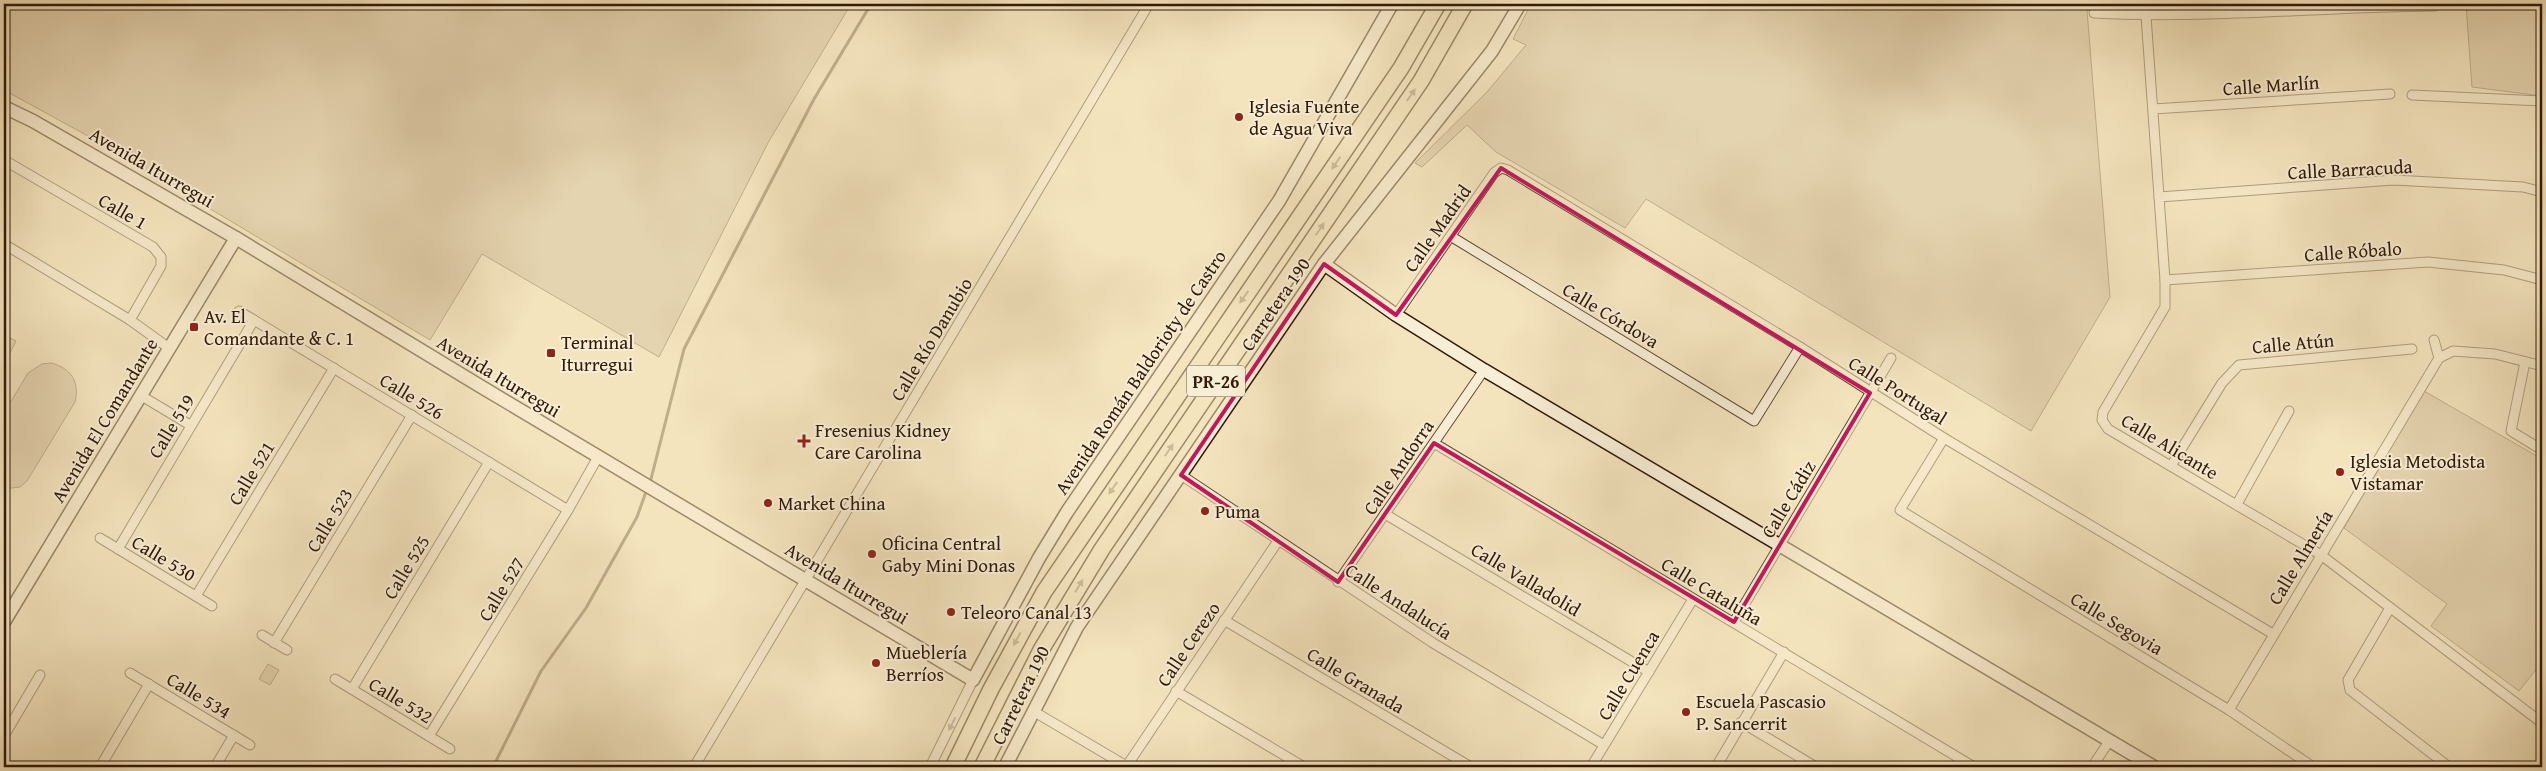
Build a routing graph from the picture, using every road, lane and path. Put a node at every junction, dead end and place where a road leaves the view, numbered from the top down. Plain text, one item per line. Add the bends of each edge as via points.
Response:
1 (1150, 4) edge
2 (1392, 4) edge
3 (1438, 4) edge
4 (1466, 4) edge
5 (1515, 4) edge
6 (1520, 4) edge
7 (2435, 6) dead end
8 (2094, 13) dead end
9 (2146, 16) junction
10 (1512, 19) junction
11 (2390, 94) dead end
12 (2412, 95) dead end
13 (2542, 101) edge
14 (4, 107) edge
15 (2153, 109) junction
16 (4, 160) edge
17 (1508, 170) joint
18 (2542, 192) edge
19 (2159, 198) junction
20 (1452, 237) junction
21 (236, 238) junction
22 (4, 244) edge
23 (1324, 264) junction
24 (2165, 280) junction
25 (2542, 280) edge
26 (239, 311) dead end
27 (1396, 315) junction
28 (130, 320) junction
29 (254, 320) junction
30 (2434, 340) dead end
31 (1800, 347) junction
32 (169, 348) junction
33 (2412, 349) dead end
34 (1891, 358) dead end
35 (2439, 358) junction
36 (2525, 362) junction
37 (2542, 366) edge
38 (334, 368) junction
39 (1484, 370) junction
40 (1870, 393) junction
41 (140, 394) junction
42 (2288, 411) dead end
43 (412, 415) junction
44 (190, 425) junction
45 (1944, 438) junction
46 (1434, 443) junction
47 (2542, 450) edge
48 (598, 456) junction
49 (489, 462) junction
50 (2171, 466) junction
51 (1181, 475) junction
52 (2237, 504) junction
53 (568, 510) junction
54 (1385, 514) junction
55 (100, 538) dead end
56 (1278, 541) junction
57 (1780, 544) junction
58 (118, 549) junction
59 (2321, 555) junction
60 (806, 581) junction
61 (1338, 582) junction
62 (196, 596) junction
63 (1693, 598) junction
64 (212, 606) dead end
65 (2390, 608) junction
66 (1224, 620) junction
67 (4, 622) edge
68 (1734, 622) junction
69 (2273, 634) junction
70 (262, 635) dead end
71 (274, 643) junction
72 (287, 650) dead end
73 (1784, 652) junction
74 (1649, 672) junction
75 (130, 673) dead end
76 (40, 675) dead end
77 (336, 680) dead end
78 (974, 680) junction
79 (149, 684) junction
80 (352, 689) junction
81 (1176, 691) junction
82 (2229, 710) junction
83 (1032, 711) junction
84 (1742, 722) junction
85 (2542, 723) edge
86 (234, 735) junction
87 (4, 736) edge
88 (429, 736) junction
89 (2110, 740) junction
90 (250, 745) dead end
91 (1604, 745) junction
92 (450, 749) dead end
93 (2301, 764) edge
94 (100, 767) edge
95 (215, 767) edge
96 (694, 767) edge
97 (930, 767) edge
98 (953, 767) edge
99 (982, 767) edge
100 (1005, 767) edge
101 (1127, 767) edge
102 (1304, 767) edge
103 (1471, 767) edge
104 (1591, 767) edge
105 (1716, 767) edge
106 (1816, 767) edge
107 (1974, 767) edge
108 (2092, 767) edge
109 (2154, 767) edge
110 (2313, 767) edge
111 (2449, 767) edge

1 - 60 street, Calle Río Danubio
2 - 78 street, Avenida Román Baldorioty de Castro via 1279,201 1039,558
3 -> 98 highway, PR-26 via 1386,90 1044,592 995,680
99 -> 4 highway, PR-26 via 1041,650 1102,549 1421,81
5 - 10 street
6 - 10 street, Carretera 190
7 - 9 street via 2355,6
8 - 9 street
9 - 15 street, Calle Alicante
10 - 23 street, Carretera 190 via 1492,51
11 - 15 street, Calle Marlín
12 - 13 street
14 - 21 street, Avenida Iturregui
15 - 19 street, Calle Alicante
16 - 28 street, Calle 1 via 153,247 161,256 161,266
17 - 20 street, Calle Madrid via 1501,168 1494,173
17 - 31 street, Calle Portugal
18 - 19 street, Calle Barracuda via 2523,187 2394,180
19 - 24 street, Calle Alicante
20 - 27 street, Calle Madrid
20 - 31 street, Calle Córdova via 1754,421
21 - 32 street, Avenida El Comandante
21 - 48 street, Avenida Iturregui
22 - 28 street
23 - 27 street
23 - 51 street, Carretera 190
24 - 25 street, Calle Róbalo via 2428,262 2504,270
24 - 50 street, Calle Alicante via 2165,307 2103,412 2102,420 2108,429
26 - 29 street, Calle 526
27 - 39 street
28 - 32 street
29 - 38 street, Calle 526
29 - 44 street, Calle 519
30 - 35 street
31 - 40 street, Calle Portugal
32 - 41 street, Avenida El Comandante
33 - 50 street, Calle Atún via 2239,365 2226,378
34 - 40 street, Calle Cádiz
35 - 36 street via 2453,351 2494,354
35 - 59 street, Calle Almería
36 - 37 street
36 - 47 street via 2511,431
38 - 43 street, Calle 526
38 - 62 street, Calle 521
39 - 46 street, Calle Andorra
39 - 57 street
40 - 45 street, Calle Portugal
40 - 57 street, Calle Cádiz
41 - 44 street
41 - 67 street, Avenida El Comandante
42 - 52 street
43 - 49 street, Calle 526
43 - 71 street, Calle 523
44 - 58 street, Calle 519
45 - 69 street, Calle Portugal
45 - 82 street, Calle Segovia via 1900,510
46 - 54 street, Calle Andorra
46 - 63 street, Calle Cataluña
48 - 53 street, Calle 527
48 - 60 street, Avenida Iturregui
49 - 53 street, Calle 526
49 - 80 street, Calle 525
50 - 52 street, Calle Alicante
51 - 56 street, Calle Andalucía
51 - 83 street, Carretera 190 via 1077,627
52 - 59 street, Calle Alicante
53 - 88 street, Calle 527
54 - 61 street, Calle Andorra
54 - 74 street, Calle Valladolid
55 - 58 street, Calle 530
56 - 61 street, Calle Andalucía
56 - 66 street, Calle Cerezo
57 - 68 street, Calle Cádiz
57 - 89 street
58 - 62 street, Calle 530
59 - 65 street, Calle Alicante
59 - 69 street, Calle Almería
60 - 78 street, Avenida Iturregui
60 - 96 street, Calle Río Danubio
61 - 91 street, Calle Andalucía
62 - 64 street, Calle 530
63 - 68 street, Calle Cataluña
63 - 74 street, Calle Cuenca
65 - 85 street, Calle Alicante
65 - 111 street via 2348,680 2350,689
66 - 81 street, Calle Cerezo
66 - 103 street, Calle Granada
68 - 73 street, Calle Cataluña
69 - 82 street, Calle Almería
70 - 71 street
71 - 72 street
73 - 84 street
73 - 107 street, Calle Cataluña
74 - 91 street, Calle Cuenca
75 - 79 street, Calle 534
76 - 87 street
77 - 80 street, Calle 532
78 -> 97 street, Avenida Román Baldorioty de Castro
79 - 86 street, Calle 534
79 - 94 street
80 - 88 street, Calle 532
81 - 101 street, Calle Cerezo
81 - 102 street
82 - 93 street, Calle Segovia
83 - 100 street, Carretera 190
83 - 101 street
84 - 105 street
84 - 106 street
86 - 90 street, Calle 534
86 - 95 street
88 - 92 street, Calle 532
89 - 108 street
89 - 109 street
91 - 104 street, Calle Cuenca
93 - 110 street, Calle Segovia

